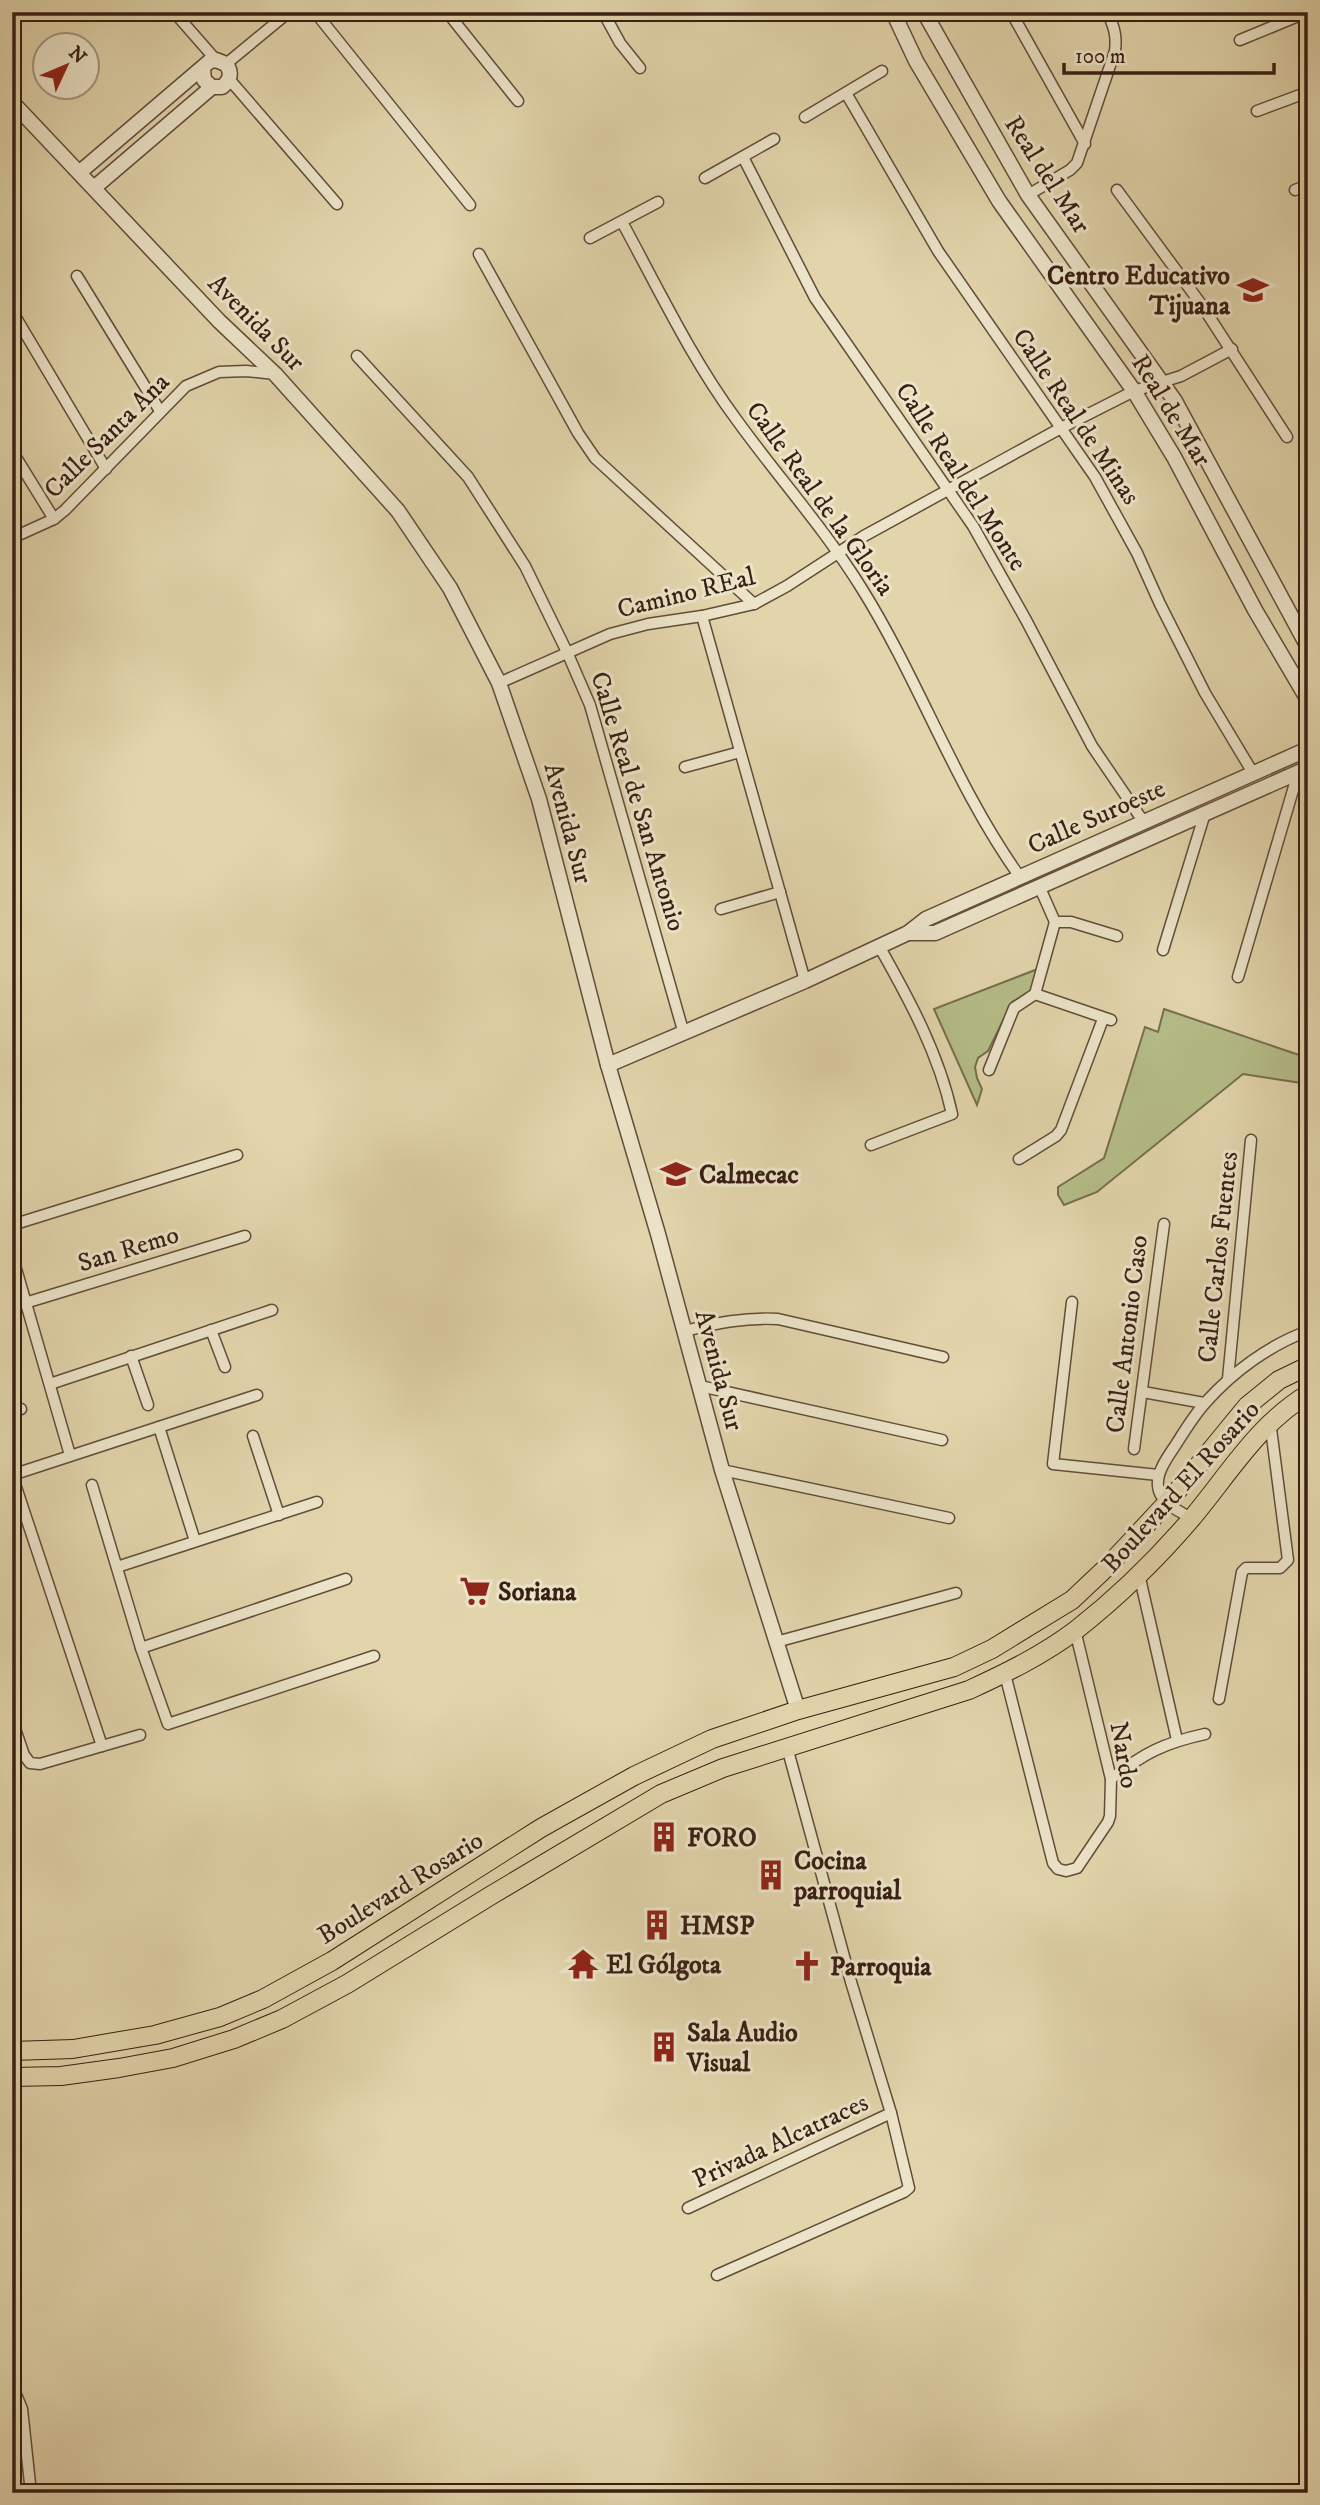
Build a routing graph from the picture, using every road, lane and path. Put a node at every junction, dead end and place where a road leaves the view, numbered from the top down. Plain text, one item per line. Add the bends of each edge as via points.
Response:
1 (174, 12) edge
2 (289, 12) edge
3 (315, 12) edge
4 (447, 12) edge
5 (603, 12) edge
6 (893, 12) edge
7 (924, 12) edge
8 (1011, 12) edge
9 (1107, 12) edge
10 (1308, 12) edge
11 (1240, 40) dead end
12 (221, 62) junction
13 (640, 68) dead end
14 (203, 69) junction
15 (882, 71) dead end
16 (229, 79) junction
17 (212, 87) junction
18 (1308, 92) edge
19 (846, 93) junction
20 (518, 101) dead end
21 (12, 102) edge
22 (1257, 111) dead end
23 (806, 117) dead end
24 (774, 139) dead end
25 (1084, 144) junction
26 (743, 157) junction
27 (80, 172) junction
28 (705, 178) dead end
29 (1308, 185) edge
30 (94, 187) junction
31 (1117, 190) dead end
32 (1295, 190) dead end
33 (1028, 195) junction
34 (658, 202) dead end
35 (337, 204) dead end
36 (470, 205) dead end
37 (622, 222) junction
38 (590, 238) dead end
39 (479, 254) dead end
40 (77, 276) dead end
41 (12, 311) edge
42 (1232, 349) junction
43 (357, 355) dead end
44 (275, 374) junction
45 (1162, 381) junction
46 (1134, 391) junction
47 (160, 411) junction
48 (1061, 428) junction
49 (1287, 437) dead end
50 (12, 451) edge
51 (106, 469) junction
52 (949, 490) junction
53 (54, 519) junction
54 (12, 538) edge
55 (837, 551) junction
56 (754, 604) junction
57 (702, 616) junction
58 (1308, 647) edge
59 (567, 652) junction
60 (499, 683) junction
61 (1308, 700) edge
62 (1308, 748) edge
63 (740, 752) junction
64 (685, 767) dead end
65 (1303, 771) edge
66 (1252, 773) junction
67 (1205, 813) junction
68 (1143, 821) junction
69 (1020, 877) junction
70 (1040, 888) junction
71 (780, 892) junction
72 (722, 908) dead end
73 (1055, 922) junction
74 (908, 933) junction
75 (1117, 936) dead end
76 (878, 946) junction
77 (1163, 950) dead end
78 (1237, 977) dead end
79 (805, 981) junction
80 (1035, 994) junction
81 (684, 1034) junction
82 (608, 1066) junction
83 (989, 1070) dead end
84 (1251, 1140) dead end
85 (871, 1145) dead end
86 (237, 1155) dead end
87 (1019, 1159) dead end
88 (12, 1224) edge
89 (1164, 1224) dead end
90 (245, 1236) dead end
91 (12, 1255) edge
92 (1072, 1302) dead end
93 (25, 1303) junction
94 (272, 1310) dead end
95 (211, 1330) junction
96 (685, 1331) junction
97 (1308, 1331) edge
98 (131, 1356) junction
99 (943, 1357) dead end
100 (1308, 1366) edge
101 (225, 1367) dead end
102 (1228, 1379) junction
103 (50, 1384) junction
104 (700, 1386) junction
105 (1143, 1392) junction
106 (1308, 1394) edge
107 (257, 1395) dead end
108 (1204, 1403) junction
109 (148, 1405) dead end
110 (1270, 1421) junction
111 (159, 1427) junction
112 (253, 1436) dead end
113 (942, 1440) dead end
114 (1134, 1450) dead end
115 (70, 1455) junction
116 (722, 1469) junction
117 (12, 1475) edge
118 (1158, 1475) junction
119 (92, 1485) dead end
120 (317, 1503) dead end
121 (1167, 1504) junction
122 (279, 1515) junction
123 (949, 1518) dead end
124 (1191, 1518) junction
125 (195, 1541) junction
126 (117, 1567) junction
127 (1139, 1574) junction
128 (346, 1578) dead end
129 (956, 1592) dead end
130 (1076, 1630) junction
131 (776, 1642) junction
132 (141, 1648) junction
133 (374, 1656) dead end
134 (1005, 1674) junction
135 (1219, 1699) dead end
136 (798, 1710) junction
137 (12, 1720) edge
138 (1205, 1734) dead end
139 (140, 1735) dead end
140 (1177, 1740) junction
141 (103, 1746) junction
142 (787, 1747) junction
143 (634, 1776) junction
144 (1111, 1779) junction
145 (646, 1803) junction
146 (115, 2042) junction
147 (12, 2051) edge
148 (119, 2068) junction
149 (12, 2077) edge
150 (891, 2113) junction
151 (688, 2208) dead end
152 (717, 2275) dead end
153 (12, 2385) edge
154 (17, 2409) edge
155 (31, 2493) edge

1 - 12 street
2 - 12 street
3 - 36 street
4 - 20 street
5 - 13 street
6 - 46 street, Real de Mar via 916,61 999,201
7 - 33 street, Real del Mar
8 - 25 street
9 - 25 street via 1117,39 1115,51
10 - 11 street
12 - 14 street via 206,64
12 - 16 street via 229,68
14 - 17 street via 204,80
14 - 27 street
15 - 19 street
16 - 17 street
16 - 35 street
17 - 30 street
18 - 22 street
19 - 23 street
19 - 48 street, Calle Real de Minas via 938,251
21 - 27 street, Avenida Sur
24 - 26 street
25 - 33 street via 1074,167
26 - 28 street
26 - 52 street, Calle Real del Monte via 814,298
27 - 30 street, Avenida Sur
29 - 32 street
30 - 44 street, Avenida Sur
31 - 42 street
33 - 45 street, Real del Mar
34 - 37 street
37 - 38 street
37 - 55 street, Calle Real de la Gloria via 694,354 735,417
39 - 56 street via 595,458
40 - 47 street
41 - 51 street
42 - 45 street, Camino REal
42 - 49 street
43 - 59 street, Calle Real de San Antonio via 468,477 525,566
44 - 47 street, Calle Santa Ana via 219,372 186,386
44 - 60 street, Avenida Sur via 398,511 450,589
45 - 46 street, Camino REal
45 - 58 street, Real del Mar
46 - 48 street, Camino REal
46 - 61 street, Real de Mar
47 - 51 street, Calle Santa Ana
48 - 52 street, Camino REal
48 - 66 street, Calle Real de Minas via 1114,509 1205,693
50 - 53 street
51 - 53 street, Calle Santa Ana
52 - 55 street, Camino REal
52 - 68 street, Calle Real del Monte via 997,567 1092,746
53 - 54 street, Calle Santa Ana
55 - 56 street, Camino REal
55 - 69 street, Calle Real de la Gloria via 889,635 974,805
56 - 57 street, Camino REal
57 - 59 street, Camino REal via 610,634
57 - 63 street
59 - 60 street, Camino REal
59 - 81 street, Calle Real de San Antonio via 590,705
60 - 82 street, Avenida Sur via 539,799
62 - 66 street, Calle Suroeste
63 - 64 street
63 - 71 street
65 - 67 street, Calle Suroeste
65 - 78 street
66 - 68 street, Calle Suroeste
67 - 70 street, Calle Suroeste
67 - 77 street
68 - 69 street, Calle Suroeste
69 - 74 street, Calle Suroeste via 926,919
70 - 73 street
70 - 74 street, Calle Suroeste via 935,933
71 - 72 street
71 - 79 street
73 - 75 street via 1071,922
73 - 80 street
74 - 76 street, Calle Suroeste
76 - 79 street, Calle Suroeste
76 - 85 street via 918,1018 952,1114
79 - 81 street, Calle Suroeste
80 - 83 street via 1014,1008
80 - 87 street via 1107,1020 1061,1130
81 - 82 street, Calle Suroeste
82 - 96 street, Avenida Sur
84 - 102 street, Calle Carlos Fuentes
86 - 88 street
89 - 105 street, Calle Antonio Caso
90 - 93 street, San Remo
91 - 93 street
92 - 118 street via 1053,1464
93 - 103 street
94 - 95 street
95 - 98 street
95 - 101 street
96 - 99 street via 755,1317
96 - 104 street, Avenida Sur
97 - 102 street via 1262,1354
98 - 103 street
98 - 109 street
100 - 121 main road, Boulevard El Rosario via 1279,1380 1247,1406
102 - 108 street
103 - 115 street
104 - 113 street
104 - 116 street, Avenida Sur
105 - 108 street
105 - 114 street, Calle Antonio Caso
106 - 110 main road, Boulevard El Rosario
107 - 111 street
108 - 118 street
110 - 124 main road, Boulevard El Rosario
110 - 135 street via 1288,1560 1280,1569 1246,1568 1242,1572
111 - 115 street
111 - 125 street
112 - 122 street
115 - 117 street
116 - 123 street
116 - 131 street, Avenida Sur
117 - 141 street
118 - 121 street via 1158,1490
119 - 126 street
120 - 122 street
121 - 124 street
121 - 136 main road, Boulevard El Rosario via 1072,1600 992,1649 954,1667
122 - 125 street
124 - 127 main road, Boulevard El Rosario
125 - 126 street
126 - 132 street
127 - 130 main road, Boulevard El Rosario
127 - 140 street
128 - 132 street
129 - 131 street
130 - 134 main road, Boulevard El Rosario
130 - 144 street, Nardo
131 - 136 street, Avenida Sur
132 - 133 street via 168,1724
134 - 142 main road, Boulevard El Rosario via 969,1690
134 - 144 street, Nardo via 1058,1869 1077,1868 1108,1822
136 - 143 main road, Boulevard Rosario via 712,1740
137 - 141 street via 30,1763 40,1765
138 - 140 street
139 - 141 street
140 - 144 street via 1148,1752
142 - 145 main road, Boulevard Rosario via 723,1768
142 - 150 street
143 - 145 main road
143 - 146 main road, Boulevard Rosario via 263,1999 192,2026
145 - 148 main road, Boulevard Rosario via 282,2019 204,2050
146 - 147 main road, Boulevard Rosario
146 - 148 main road
148 - 149 main road, Boulevard Rosario
150 - 151 street, Privada Alcatraces
150 - 152 street via 908,2188 904,2192
153 - 154 street
154 - 155 street

